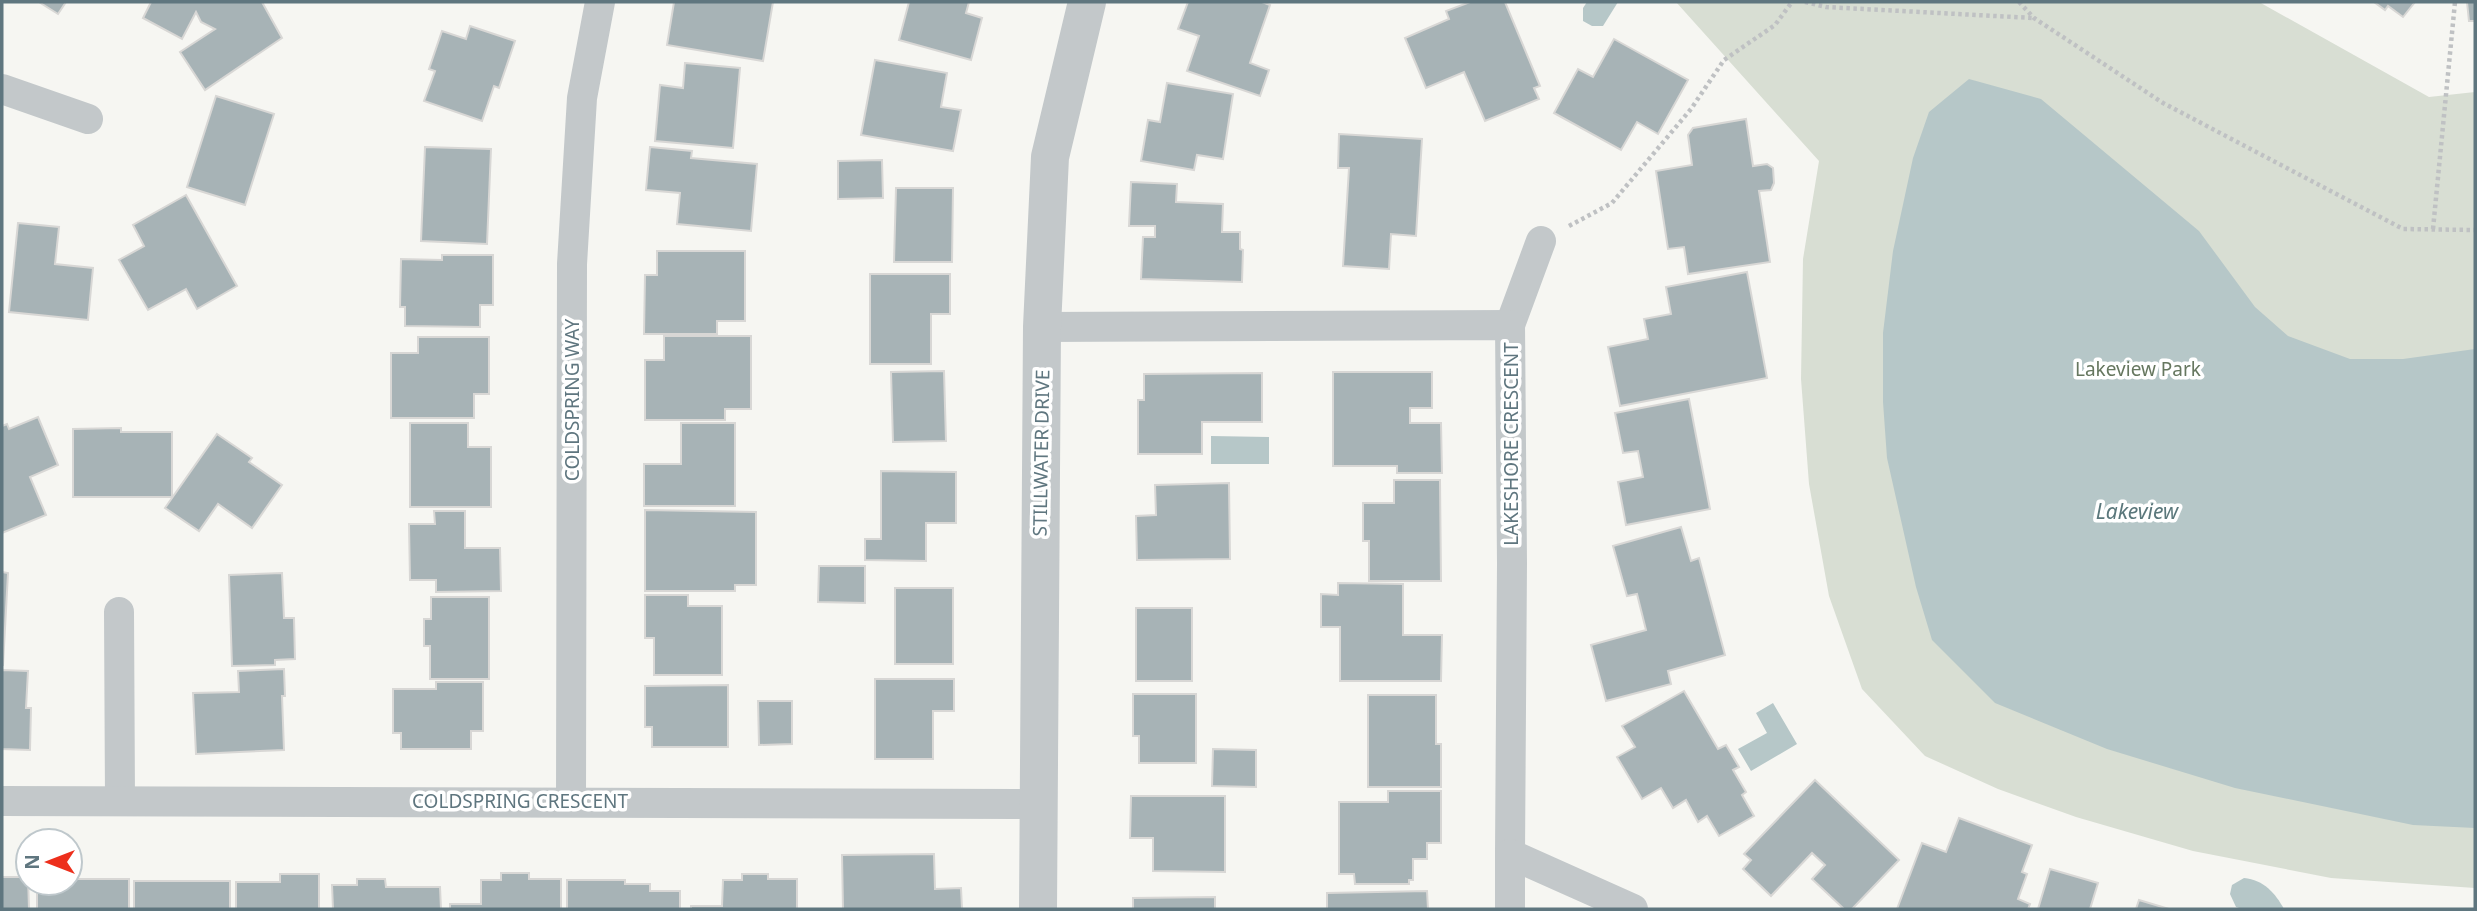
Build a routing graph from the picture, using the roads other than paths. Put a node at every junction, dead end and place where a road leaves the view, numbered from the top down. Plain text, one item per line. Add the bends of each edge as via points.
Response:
1 (600, 2) edge
2 (1087, 2) edge
3 (2, 89) edge
4 (88, 119) dead end
5 (1541, 241) road end
6 (1510, 325) junction
7 (1042, 327) junction
8 (119, 612) dead end
9 (120, 800) junction
10 (2, 801) edge
11 (571, 801) junction
12 (1037, 804) junction
13 (1510, 853) junction
14 (1038, 909) edge
15 (1510, 909) edge
16 (1633, 909) edge

1 - 11 street, COLDSPRING WAY via 582,98 572,264
2 - 7 street, STILLWATER DRIVE via 1050,157
3 - 4 street
5 - 6 street
6 - 7 street, LAKESHORE CRESCENT
6 - 13 street, LAKESHORE CRESCENT
7 - 12 street, STILLWATER DRIVE
8 - 9 street
9 - 10 street, COLDSPRING CRESCENT
9 - 11 street, COLDSPRING CRESCENT
11 - 12 street, COLDSPRING CRESCENT
12 - 14 street, STILLWATER DRIVE
13 - 15 street, LAKESHORE CRESCENT
13 - 16 street

